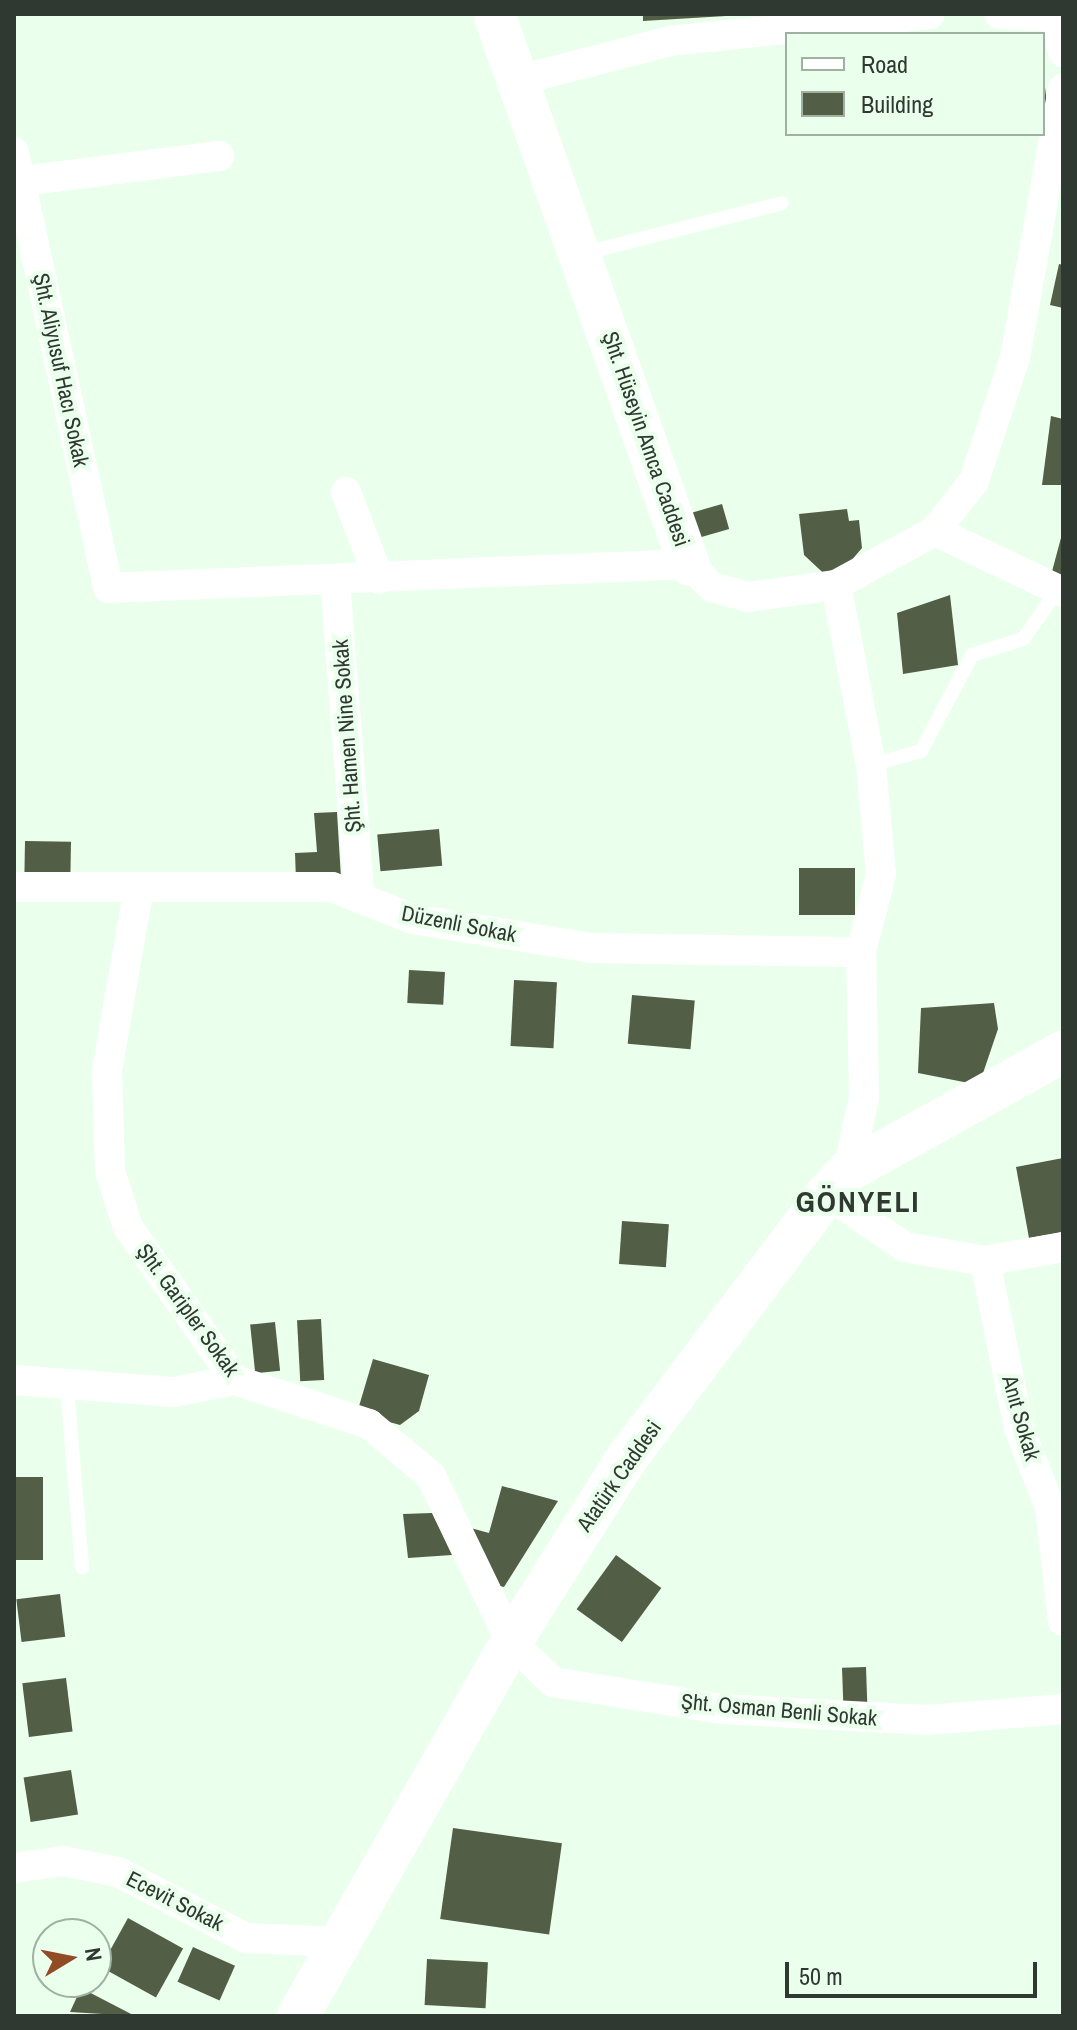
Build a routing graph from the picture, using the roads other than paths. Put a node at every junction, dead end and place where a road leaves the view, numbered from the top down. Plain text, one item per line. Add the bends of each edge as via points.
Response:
1 (494, 14) edge
2 (930, 14) edge
3 (999, 14) edge
4 (1056, 16) edge
5 (1063, 52) edge
6 (520, 80) junction
7 (1063, 88) edge
8 (219, 156) dead end
9 (19, 167) edge
10 (782, 203) dead end
11 (581, 254) junction
12 (28, 288) edge
13 (346, 492) dead end
14 (935, 531) junction
15 (689, 564) junction
16 (379, 579) junction
17 (335, 580) junction
18 (836, 585) junction
19 (1060, 591) edge
20 (871, 765) junction
21 (14, 887) edge
22 (138, 893) junction
23 (359, 893) junction
24 (861, 952) junction
25 (1063, 1052) edge
26 (838, 1182) junction
27 (1063, 1247) edge
28 (985, 1261) junction
29 (14, 1380) edge
30 (235, 1380) junction
31 (67, 1387) junction
32 (82, 1567) dead end
33 (1063, 1621) edge
34 (511, 1642) junction
35 (1063, 1709) edge
36 (14, 1868) edge
37 (336, 1942) junction
38 (298, 2016) edge

1 - 6 main road, Şht. Hüseyin Amca Caddesi
2 - 6 street via 670,41
3 - 4 street
4 - 5 street
6 - 11 main road, Şht. Hüseyin Amca Caddesi
7 - 14 street via 1015,358 974,481
8 - 9 street
9 - 12 street, Şht. Aliyusuf Hacı Sokak
10 - 11 lane
11 - 15 main road, Şht. Hüseyin Amca Caddesi
12 - 17 street, Şht. Aliyusuf Hacı Sokak via 108,588
13 - 16 street
14 - 18 street
14 - 19 street
15 - 16 street
15 - 18 street, Şht. Hüseyin Amca Caddesi via 712,587 748,597
16 - 17 street
17 - 23 street, Şht. Hamen Nine Sokak
18 - 20 street
19 - 20 lane via 1023,639 972,655 921,751
20 - 24 street via 881,874
21 - 22 street, Düzenli Sokak
22 - 23 street, Düzenli Sokak via 332,887
22 - 30 street, Şht. Garipler Sokak via 107,1071 110,1171 128,1227
23 - 24 street, Düzenli Sokak via 413,919 592,948
24 - 26 street via 864,1098
25 - 26 main road, Atatürk Caddesi
26 - 28 street via 905,1247
26 - 34 main road, Atatürk Caddesi via 627,1458
27 - 28 street
28 - 33 street, Anıt Sokak via 1019,1428 1050,1507
29 - 31 street
30 - 31 street via 174,1392
30 - 34 street, Şht. Garipler Sokak via 369,1424 431,1476 461,1552
31 - 32 lane
34 - 35 street, Şht. Osman Benli Sokak via 553,1682 722,1709 927,1720
34 - 37 main road, Atatürk Caddesi
36 - 37 street, Ecevit Sokak via 63,1861 118,1872 246,1938
37 - 38 main road, Atatürk Caddesi

